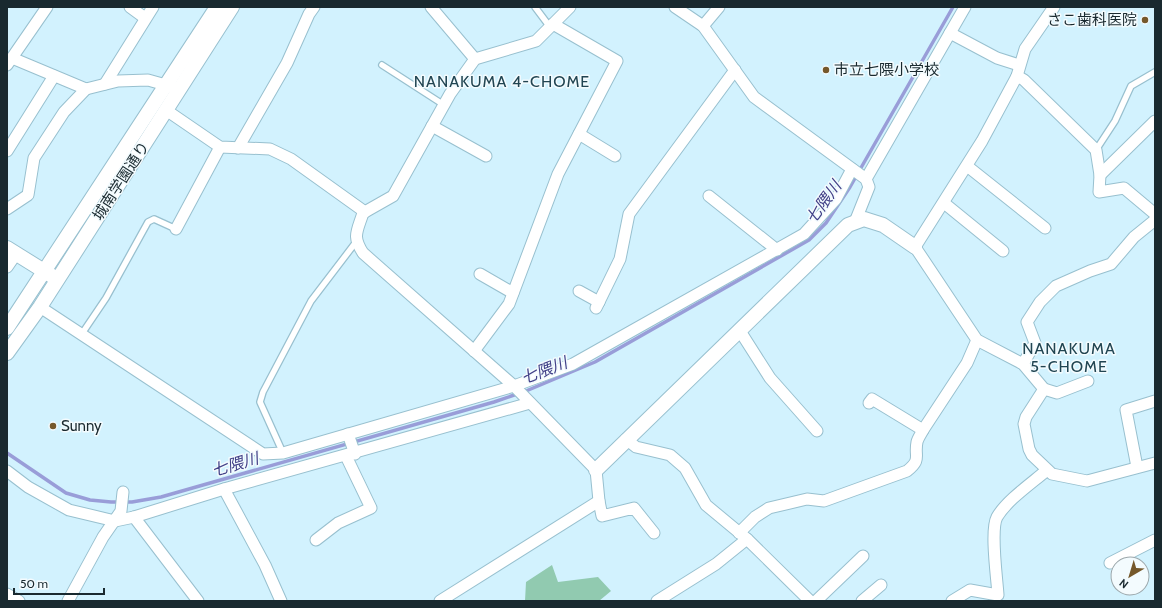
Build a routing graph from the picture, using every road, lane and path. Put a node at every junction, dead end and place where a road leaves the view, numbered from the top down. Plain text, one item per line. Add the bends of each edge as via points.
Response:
1 (47, 7) edge
2 (130, 7) edge
3 (153, 7) edge
4 (217, 7) edge
5 (232, 7) edge
6 (314, 7) edge
7 (431, 7) edge
8 (535, 7) edge
9 (570, 7) edge
10 (675, 7) edge
11 (718, 7) edge
12 (965, 7) edge
13 (1054, 7) edge
14 (145, 18) junction
15 (551, 26) junction
16 (703, 26) junction
17 (950, 33) junction
18 (475, 59) junction
19 (9, 61) edge
20 (382, 65) dead end
21 (1019, 65) junction
22 (735, 70) junction
23 (1155, 72) edge
24 (54, 76) junction
25 (1017, 76) junction
26 (105, 84) junction
27 (166, 84) junction
28 (86, 89) junction
29 (180, 89) junction
30 (444, 105) junction
31 (166, 110) junction
32 (1155, 121) edge
33 (432, 126) junction
34 (579, 134) junction
35 (220, 147) junction
36 (238, 148) junction
37 (1096, 150) junction
38 (7, 151) edge
39 (486, 156) dead end
40 (615, 156) dead end
41 (967, 166) junction
42 (852, 169) junction
43 (1100, 175) junction
44 (866, 179) junction
45 (709, 196) dead end
46 (944, 203) junction
47 (7, 209) edge
48 (365, 212) junction
49 (1155, 214) edge
50 (1155, 220) edge
51 (855, 222) junction
52 (1045, 228) dead end
53 (176, 229) joint
54 (356, 242) junction
55 (915, 247) junction
56 (777, 250) junction
57 (12, 251) edge
58 (1003, 251) dead end
59 (7, 267) edge
60 (45, 272) junction
61 (480, 274) dead end
62 (57, 279) junction
63 (580, 291) dead end
64 (513, 293) junction
65 (40, 307) junction
66 (7, 328) edge
67 (740, 331) junction
68 (81, 336) junction
69 (977, 340) junction
70 (474, 351) junction
71 (7, 353) edge
72 (1023, 364) junction
73 (1088, 381) dead end
74 (514, 386) junction
75 (1044, 388) junction
76 (528, 401) junction
77 (1155, 402) edge
78 (869, 403) dead end
79 (923, 430) junction
80 (817, 431) dead end
81 (348, 434) junction
82 (626, 439) junction
83 (283, 454) junction
84 (350, 455) junction
85 (1155, 463) edge
86 (1137, 467) junction
87 (596, 470) junction
88 (1047, 470) junction
89 (7, 471) edge
90 (290, 471) junction
91 (224, 489) junction
92 (123, 492) dead end
93 (599, 501) junction
94 (134, 518) junction
95 (115, 521) junction
96 (654, 533) dead end
97 (743, 536) junction
98 (316, 540) dead end
99 (1155, 540) edge
100 (863, 556) dead end
101 (1124, 556) edge
102 (881, 584) dead end
103 (7, 594) edge
104 (664, 599) edge
105 (20, 601) edge
106 (68, 601) edge
107 (198, 601) edge
108 (281, 601) edge
109 (440, 601) edge
110 (811, 601) edge
111 (862, 601) edge
112 (952, 601) edge

1 - 19 street
2 - 14 street
3 - 14 street
4 - 27 street, 城南学園通り
5 - 29 street, 城南学園通り
6 - 36 street via 287,63
7 - 18 street
8 - 15 lane
9 - 15 street
10 - 16 street
11 - 16 street
12 - 17 street
13 - 21 street via 1025,48
14 - 26 street
15 - 18 street via 536,41
15 - 34 street via 617,61
16 - 22 street
17 - 21 street via 997,58
17 - 44 street
18 - 30 street
19 - 24 street
20 - 30 lane
21 - 25 street
22 - 42 street via 754,97
22 - 63 street via 629,214 620,259 598,305
23 - 37 lane via 1131,86 1115,121
24 - 28 street
24 - 38 street
25 - 37 street
25 - 41 street
26 - 27 street via 148,80
26 - 28 street
27 - 29 street
27 - 60 street, 城南学園通り
28 - 47 street via 64,112 34,158 28,195
29 - 31 street, 城南学園通り
30 - 33 street
31 - 35 street
31 - 62 street, 城南学園通り
32 - 43 street
33 - 39 street
33 - 48 street via 393,196
34 - 40 street
34 - 64 street via 558,174
35 - 36 street
35 - 53 street
36 - 48 street via 270,149 291,159
37 - 43 street
41 - 46 street
41 - 52 street
42 - 44 street
42 - 56 street via 836,199 814,225
43 - 49 street via 1099,192 1124,188
44 - 51 street via 869,188
45 - 56 street
46 - 55 street
46 - 58 street
48 - 54 street via 356,234
50 - 72 street via 1134,237 1112,264 1056,286 1040,302 1027,322 1035,343
51 - 55 street via 864,220 883,225
51 - 67 street via 848,225
53 - 68 lane via 154,219 148,222 106,298
54 - 70 street via 363,253
54 - 83 lane via 311,301 263,392 260,402
55 - 69 street
56 - 74 street via 573,364
57 - 59 street
57 - 60 street
60 - 62 street
60 - 66 street, 城南学園通り
61 - 64 street
62 - 65 street, 城南学園通り
64 - 70 street via 509,304
65 - 68 street
65 - 71 street, 城南学園通り
67 - 80 street via 770,378
67 - 82 street
68 - 83 street via 263,454
69 - 72 street
69 - 79 street via 967,363
70 - 74 street
72 - 75 street
73 - 75 street via 1057,393
74 - 76 street
74 - 81 street
75 - 88 street via 1024,424 1029,449
76 - 84 street
76 - 87 street
77 - 86 street via 1126,410
78 - 79 street via 872,399
79 - 97 street via 917,442 917,461 907,471 824,501 807,499 769,508 755,517
81 - 83 street
81 - 84 street
82 - 87 street
82 - 97 street via 636,447 670,455 685,468 706,505
83 - 90 street
84 - 90 street
84 - 98 street via 371,508 338,523
85 - 86 street
86 - 88 street via 1087,481 1052,474
87 - 93 street
88 - 112 street via 1008,504 997,518 994,534 998,595 970,590
89 - 95 street via 28,487 69,510
90 - 91 street
91 - 94 street
91 - 108 street via 265,565
92 - 95 street via 121,511
93 - 96 street via 602,516 634,508
93 - 109 street
94 - 95 street
94 - 107 street
95 - 106 street via 103,537
97 - 104 street via 716,564
97 - 110 street
99 - 101 street
100 - 110 street
102 - 111 street
103 - 105 street

